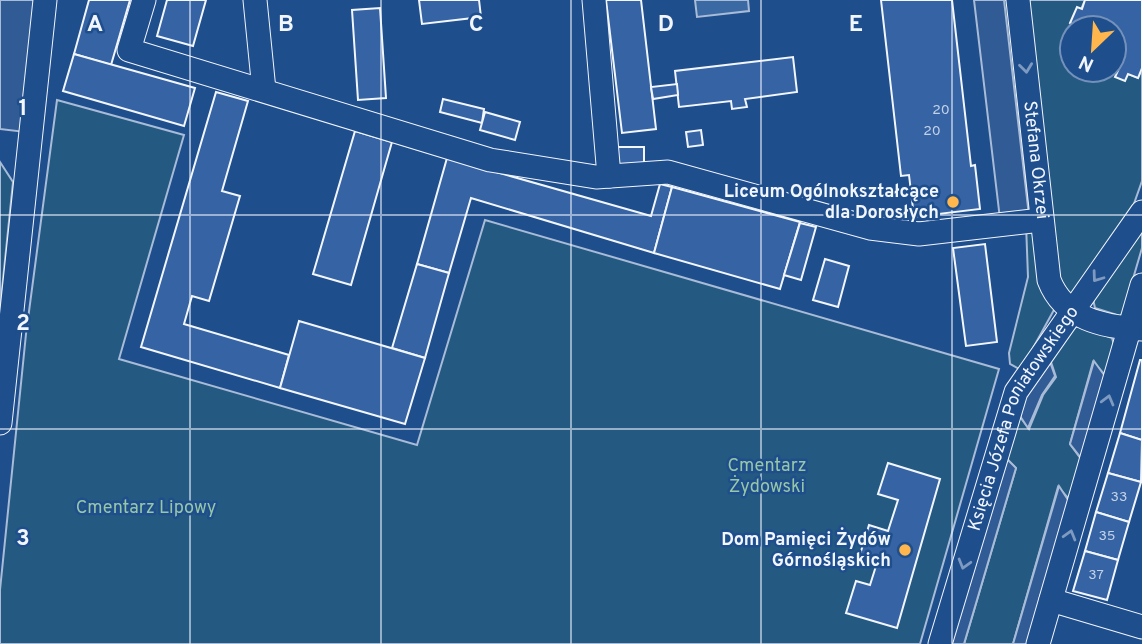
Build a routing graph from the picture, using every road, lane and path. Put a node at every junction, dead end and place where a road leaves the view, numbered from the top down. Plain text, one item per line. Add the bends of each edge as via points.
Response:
1 (45, 0) edge
2 (144, 0) edge
3 (255, 0) edge
4 (594, 0) edge
5 (1018, 0) edge
6 (264, 90) junction
7 (609, 176) junction
8 (1142, 212) edge
9 (1041, 220) junction
10 (1142, 285) edge
11 (1073, 311) junction
12 (1135, 328) edge
13 (0, 423) edge
14 (1051, 600) junction
15 (1142, 627) edge
16 (940, 644) edge
17 (1038, 644) edge

1 - 13 street
2 - 6 street via 129,50
3 - 6 street
4 - 7 street
5 -> 9 street, Stefana Okrzei
6 - 7 street via 490,160
7 - 9 street via 668,172 870,228 919,234
8 -> 11 street, Księcia Józefa Poniatowskiego
9 - 11 street, Stefana Okrzei via 1049,280 1059,302
10 - 12 street
11 - 12 street via 1110,326
11 -> 16 street, Księcia Józefa Poniatowskiego via 1025,377 1009,410
14 -> 12 street
14 - 15 street
14 - 17 street

